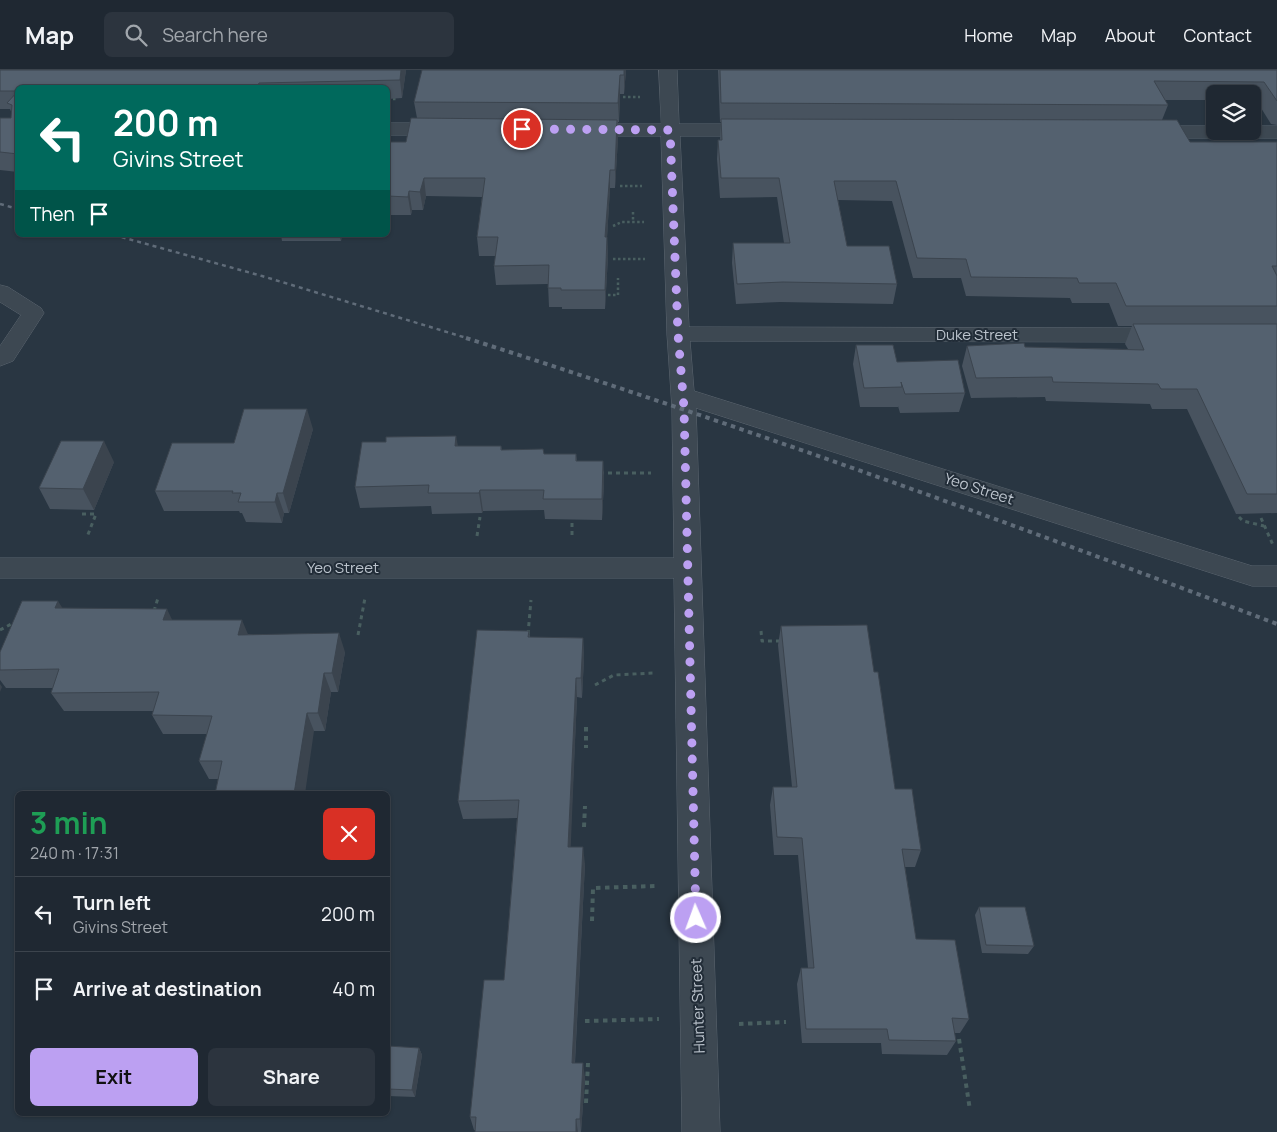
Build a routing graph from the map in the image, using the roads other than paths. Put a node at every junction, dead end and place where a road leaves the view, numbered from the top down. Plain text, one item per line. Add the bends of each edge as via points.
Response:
1 (668, 70) edge
2 (390, 129) edge
3 (464, 129) edge
4 (564, 130) edge
5 (670, 130) junction
6 (777, 130) edge
7 (1126, 132) edge
8 (1277, 132) edge
9 (0, 292) edge
10 (678, 334) junction
11 (1187, 335) edge
12 (0, 359) edge
13 (682, 395) junction
14 (0, 568) edge
15 (686, 568) junction
16 (1277, 576) edge
17 (701, 1132) edge

1 - 5 street, Hunter Street
2 - 3 street
4 - 5 street
5 - 6 street
5 - 10 street, Hunter Street
7 - 8 street
9 - 12 street via 33,313
10 - 11 street, Duke Street
10 - 13 street, Hunter Street
13 - 15 street, Hunter Street
13 - 16 street, Yeo Street via 1252,576
14 - 15 street, Yeo Street
15 - 17 street, Hunter Street

